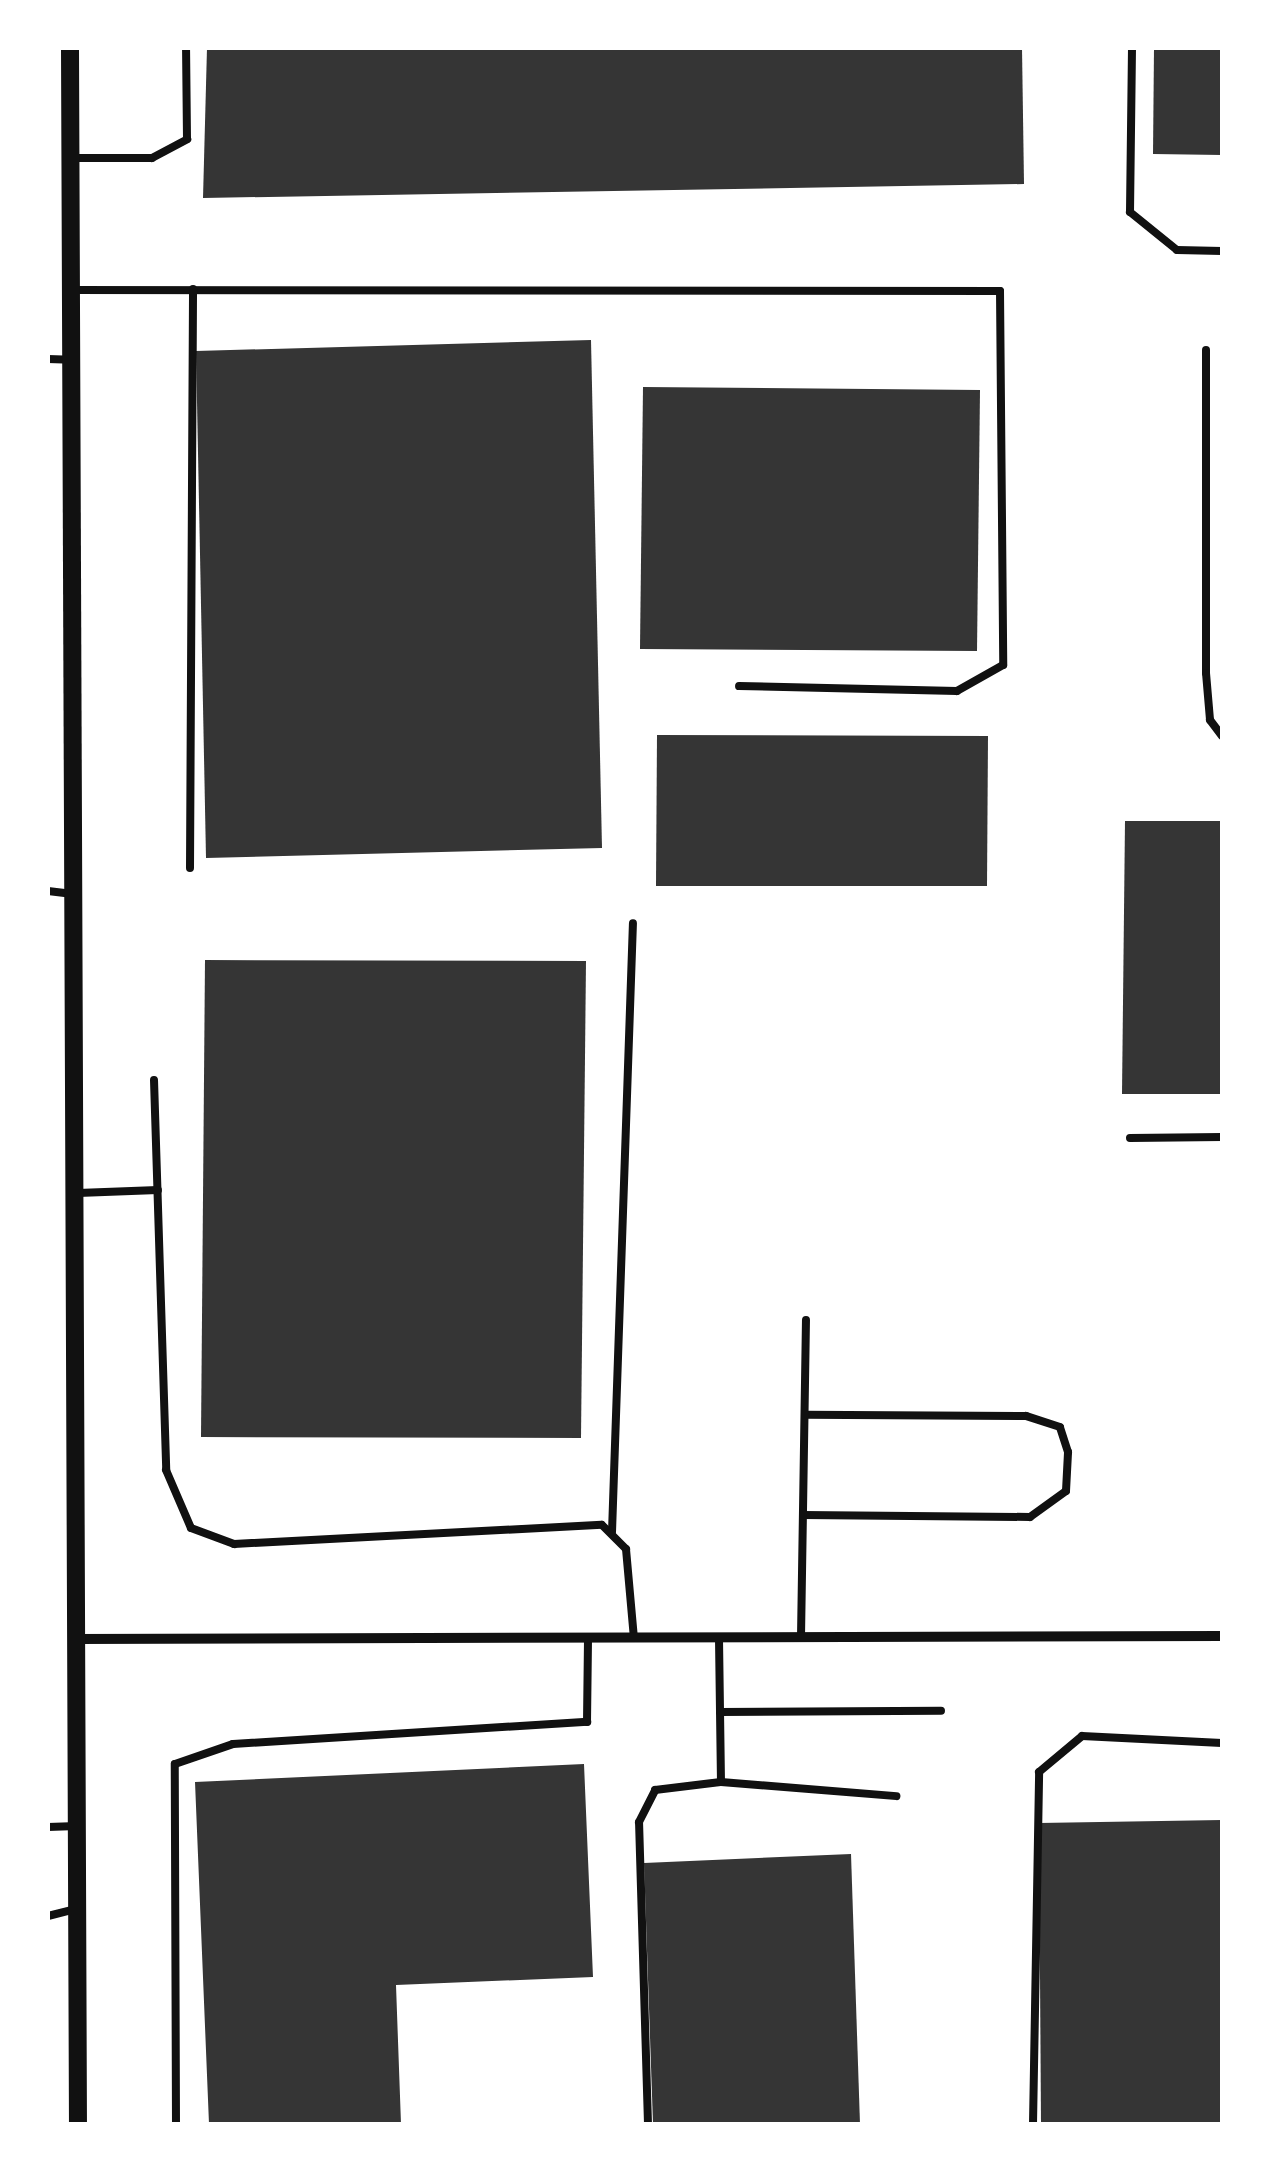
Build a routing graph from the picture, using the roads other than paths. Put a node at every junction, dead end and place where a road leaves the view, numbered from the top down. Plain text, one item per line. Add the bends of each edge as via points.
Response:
1 (70, 48) edge
2 (186, 48) edge
3 (1132, 48) edge
4 (70, 158) junction
5 (1222, 250) edge
6 (193, 289) junction
7 (71, 290) junction
8 (1206, 350) dead end
9 (48, 359) edge
10 (71, 360) junction
11 (739, 686) dead end
12 (1222, 736) edge
13 (190, 868) dead end
14 (48, 891) edge
15 (73, 894) junction
16 (633, 923) dead end
17 (154, 1080) dead end
18 (1222, 1137) edge
19 (1130, 1138) dead end
20 (158, 1190) junction
21 (74, 1193) junction
22 (806, 1320) dead end
23 (805, 1415) junction
24 (803, 1515) junction
25 (612, 1532) junction
26 (802, 1636) junction
27 (1222, 1636) edge
28 (719, 1637) junction
29 (588, 1638) junction
30 (634, 1638) junction
31 (76, 1639) junction
32 (940, 1711) dead end
33 (720, 1712) junction
34 (1222, 1743) edge
35 (720, 1782) junction
36 (896, 1796) dead end
37 (77, 1826) junction
38 (48, 1827) edge
39 (77, 1909) junction
40 (48, 1916) edge
41 (78, 2124) edge
42 (176, 2124) edge
43 (648, 2124) edge
44 (1032, 2124) edge

1 - 4 street
2 - 4 lane via 187,139 152,158
3 - 5 lane via 1130,212 1177,250
4 - 7 street
6 - 7 lane
6 - 11 lane via 1000,291 1003,665 957,691
6 - 13 lane
7 - 10 street
8 - 12 lane via 1206,674 1210,720
9 - 10 lane
10 - 15 street
14 - 15 lane
15 - 21 street
16 - 25 lane
17 - 20 lane
18 - 19 lane
20 - 21 lane
20 - 25 lane via 166,1470 191,1528 234,1544
21 - 31 street
22 - 23 lane
23 - 24 lane
23 - 24 lane via 1026,1416 1060,1427 1068,1452 1066,1492 1030,1517
24 - 26 lane
25 - 30 lane via 631,1567
26 - 27 street
26 - 28 street
28 - 30 street
28 - 33 lane
29 - 30 street
29 - 31 street
29 - 42 lane via 586,1722 233,1744 175,1764
31 - 37 street
32 - 33 lane
33 - 35 lane
34 - 44 lane via 1082,1736 1039,1772
35 - 36 lane
35 - 43 lane via 655,1790 640,1822
37 - 38 lane
37 - 39 street
39 - 40 lane
39 - 41 street

